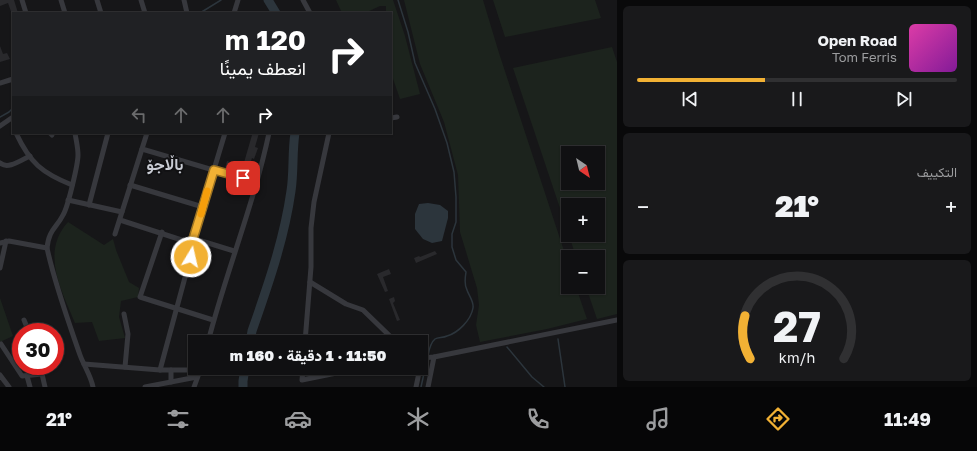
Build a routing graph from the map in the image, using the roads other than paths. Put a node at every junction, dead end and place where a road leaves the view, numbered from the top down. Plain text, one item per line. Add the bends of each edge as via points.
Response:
1 (22, 0) edge
2 (61, 0) edge
3 (97, 0) edge
4 (141, 0) edge
5 (184, 0) edge
6 (238, 0) edge
7 (303, 0) edge
8 (26, 12) edge
9 (65, 12) edge
10 (101, 12) edge
11 (145, 12) edge
12 (187, 12) edge
13 (234, 12) edge
14 (309, 12) edge
15 (12, 79) edge
16 (0, 83) edge
17 (12, 118) edge
18 (0, 126) edge
19 (17, 134) edge
20 (75, 134) edge
21 (108, 134) edge
22 (147, 134) edge
23 (225, 134) edge
24 (269, 134) edge
25 (329, 134) edge
26 (142, 149) junction
27 (30, 156) junction
28 (0, 163) edge
29 (214, 170) junction
30 (257, 183) junction
31 (72, 185) junction
32 (130, 185) junction
33 (68, 200) junction
34 (89, 205) junction
35 (203, 207) junction
36 (122, 212) junction
37 (120, 220) junction
38 (162, 232) junction
39 (115, 234) dead end
40 (195, 241) junction
41 (6, 242) junction
42 (0, 243) edge
43 (47, 248) junction
44 (234, 251) junction
45 (0, 268) edge
46 (310, 282) junction
47 (176, 308) junction
48 (124, 314) dead end
49 (24, 320) dead end
50 (213, 320) junction
51 (617, 320) edge
52 (25, 323) edge
53 (210, 335) edge
54 (306, 335) edge
55 (389, 335) edge
56 (1, 344) edge
57 (432, 357) junction
58 (428, 358) edge
59 (84, 364) junction
60 (126, 367) junction
61 (188, 369) edge
62 (160, 370) junction
63 (171, 370) junction
64 (0, 375) edge
65 (34, 375) edge
66 (42, 375) edge
67 (302, 375) edge
68 (327, 375) edge
69 (419, 375) edge
70 (27, 376) junction
71 (198, 377) joint
72 (171, 382) junction
73 (9, 387) edge
74 (30, 387) edge
75 (45, 387) edge
76 (93, 387) edge
77 (145, 387) edge
78 (194, 387) edge
79 (416, 387) edge
80 (428, 387) edge

1 - 8 street
2 - 9 street
3 - 10 street
4 - 11 street
5 - 12 street
6 - 13 street
7 - 14 street
15 - 16 street
17 - 18 street
19 - 27 street
20 - 31 street via 78,157
21 - 34 street
22 - 26 street
23 - 29 street
24 - 30 street
25 - 46 street via 314,202
26 - 29 street
26 - 32 street
27 - 28 street via 8,166
27 - 31 street via 46,173
29 - 30 street
29 - 35 street
30 - 44 street
31 - 33 street
32 - 35 street
32 - 36 street
33 - 34 street
33 - 43 street via 64,214 50,235
34 - 36 street
35 - 40 street
36 - 37 street
37 - 38 street
37 - 39 street
38 - 40 street
38 - 47 street via 140,297
40 - 44 street
40 - 47 street
41 - 42 street
41 - 43 street
41 - 45 street
43 - 59 street via 64,309
44 - 50 street
46 - 54 street
46 - 55 street via 346,304 363,310
47 - 50 street
47 - 62 street
48 - 60 street via 128,334
49 - 52 street
50 - 53 street
51 - 57 street
56 - 70 street via 22,376
57 - 58 street
57 - 80 street
59 - 60 street
59 - 76 street
60 - 62 street
61 - 63 street
62 - 63 street
63 - 72 street
64 - 73 street
65 - 70 street
66 - 75 street
67 - 68 street via 302,380
69 - 79 street
70 - 74 street
71 - 72 street
71 - 78 street
72 - 77 street

